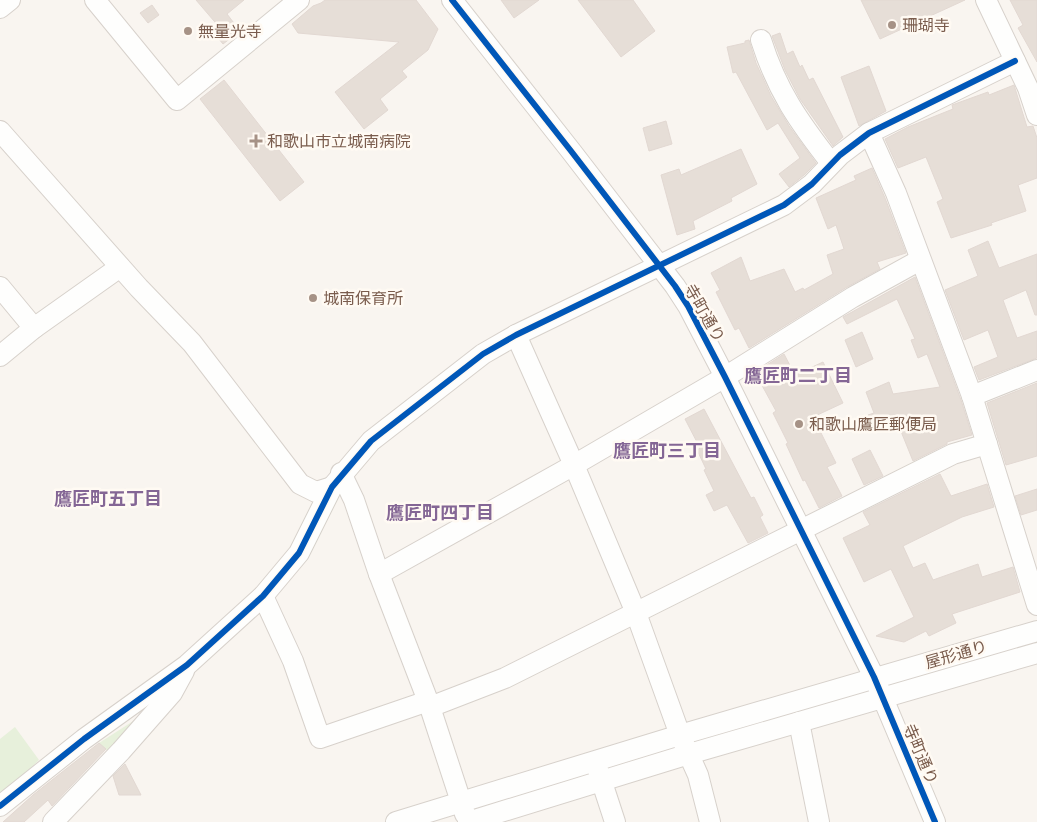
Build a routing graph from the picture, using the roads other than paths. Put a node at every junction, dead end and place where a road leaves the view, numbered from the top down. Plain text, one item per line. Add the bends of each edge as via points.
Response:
1 (10, 0) edge
2 (95, 0) edge
3 (299, 0) edge
4 (452, 0) edge
5 (986, 0) edge
6 (0, 8) edge
7 (761, 40) dead end
8 (1015, 61) junction
9 (1033, 85) edge
10 (1037, 115) edge
11 (0, 131) edge
12 (869, 133) junction
13 (831, 164) junction
14 (920, 260) junction
15 (659, 266) junction
16 (120, 267) junction
17 (0, 287) edge
18 (34, 328) junction
19 (516, 335) junction
20 (0, 356) edge
21 (1037, 370) edge
22 (725, 377) junction
23 (972, 396) junction
24 (987, 444) junction
25 (574, 465) junction
26 (336, 480) junction
27 (800, 530) junction
28 (379, 574) junction
29 (263, 596) junction
30 (1037, 605) edge
31 (636, 613) junction
32 (1037, 631) edge
33 (1037, 653) edge
34 (187, 665) junction
35 (874, 677) junction
36 (883, 697) junction
37 (429, 704) junction
38 (799, 722) junction
39 (680, 735) junction
40 (689, 754) junction
41 (595, 761) junction
42 (602, 780) junction
43 (496, 792) junction
44 (461, 802) junction
45 (0, 806) edge
46 (503, 817) edge
47 (53, 822) edge
48 (396, 822) edge
49 (468, 822) edge
50 (615, 822) edge
51 (710, 822) edge
52 (819, 822) edge
53 (935, 822) edge

1 - 6 street
2 - 3 street via 177,100
4 - 15 street, 寺町通り
5 - 8 street
7 - 13 street via 769,67 784,96
8 - 9 street
8 - 12 street
9 - 10 street
11 - 16 street
12 - 13 street
12 - 14 street via 896,193
13 - 15 street via 812,184 784,205
14 - 22 street via 853,297
14 - 23 street
15 - 19 street
15 - 22 street, 寺町通り via 688,306
16 - 18 street
16 - 26 street via 192,343 300,484 316,492
17 - 18 street
18 - 20 street
19 - 25 street
19 - 26 street via 483,354 371,440
21 - 23 street
22 - 25 street
22 - 27 street, 寺町通り
23 - 24 street
24 - 27 street via 953,454
24 - 30 street
25 - 28 street
25 - 31 street
26 - 28 street via 354,500
26 - 29 street via 299,553
27 - 31 street
27 - 35 street, 寺町通り
28 - 37 street
29 - 34 street
29 - 37 street via 293,662 320,738
31 - 37 street via 505,678
31 - 39 street
32 - 35 street, 屋形通り
33 - 36 street, 屋形通り
34 - 45 street via 84,738
34 - 47 street via 172,693
35 - 36 street, 寺町通り
35 - 39 street, 屋形通り
36 - 38 street, 屋形通り
36 - 53 street, 寺町通り
37 - 44 street
38 - 40 street, 屋形通り
38 - 52 street
39 - 40 street
39 - 41 street, 屋形通り
40 - 42 street, 屋形通り
40 - 51 street
41 - 42 street
41 - 43 street, 屋形通り
42 - 46 street, 屋形通り
42 - 50 street
43 - 44 street, 屋形通り
43 - 46 street
44 - 48 street, 屋形通り
44 - 49 street
46 - 49 street, 屋形通り

